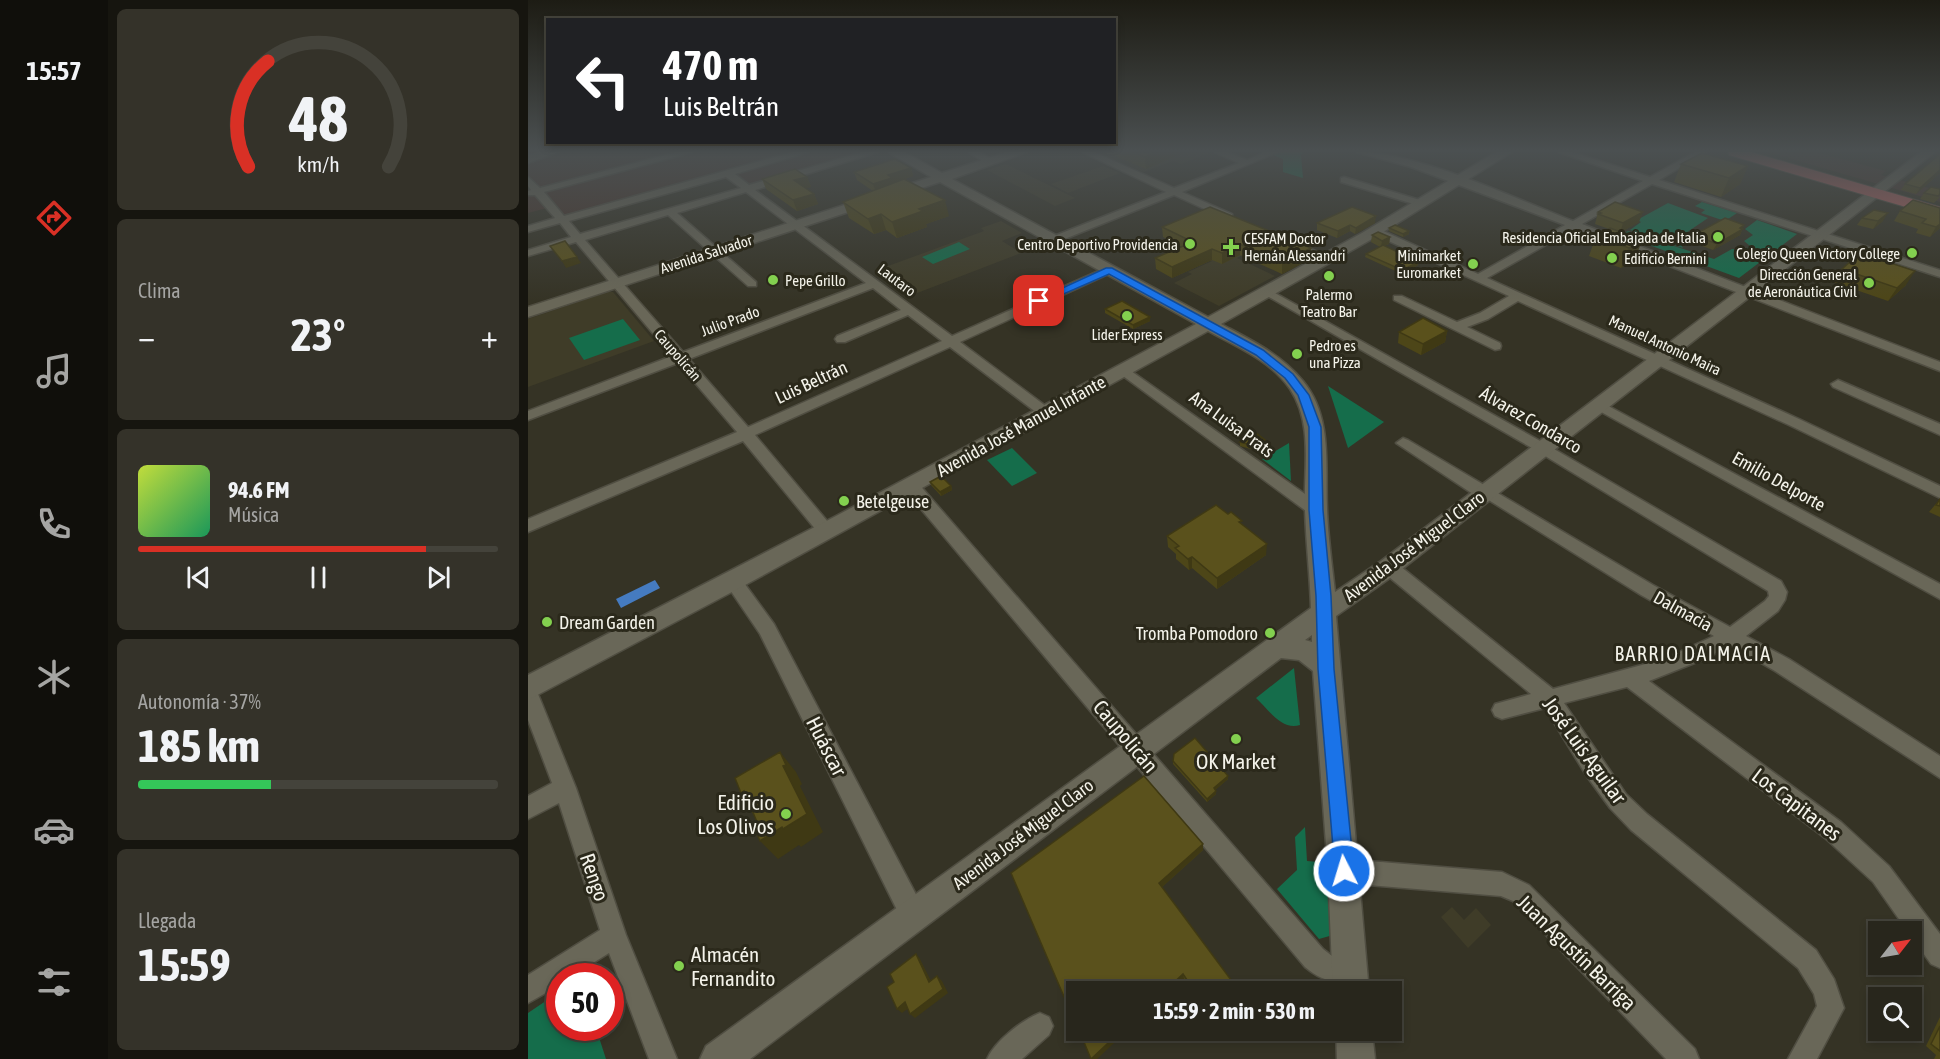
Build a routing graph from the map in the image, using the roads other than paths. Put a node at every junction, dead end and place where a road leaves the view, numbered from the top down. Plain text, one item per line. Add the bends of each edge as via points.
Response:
1 (542, 201) edge
2 (629, 201) edge
3 (706, 201) edge
4 (765, 201) edge
5 (870, 201) edge
6 (983, 201) edge
7 (1150, 201) edge
8 (1195, 201) edge
9 (1415, 201) edge
10 (1423, 201) edge
11 (1513, 201) edge
12 (1615, 201) edge
13 (1715, 201) edge
14 (1865, 201) edge
15 (1909, 201) edge
16 (1918, 201) edge
17 (1420, 203) junction
18 (1940, 207) edge
19 (670, 212) junction
20 (1940, 212) edge
21 (562, 220) junction
22 (1239, 221) edge
23 (798, 225) junction
24 (1574, 225) junction
25 (528, 229) edge
26 (1375, 231) junction
27 (1821, 235) junction
28 (578, 238) junction
29 (1279, 238) edge
30 (1053, 240) junction
31 (716, 251) junction
32 (528, 253) edge
33 (1325, 259) junction
34 (1109, 270) junction
35 (1940, 274) edge
36 (1479, 278) junction
37 (617, 283) junction
38 (752, 284) dead end
39 (876, 284) junction
40 (1266, 291) junction
41 (1748, 291) junction
42 (1518, 296) junction
43 (1398, 298) dead end
44 (911, 310) junction
45 (528, 312) edge
46 (1208, 324) junction
47 (1456, 327) junction
48 (841, 339) dead end
49 (951, 340) junction
50 (1495, 346) dead end
51 (680, 357) junction
52 (1659, 360) junction
53 (1940, 367) edge
54 (1124, 370) junction
55 (1838, 384) dead end
56 (1599, 405) junction
57 (1046, 413) junction
58 (528, 416) edge
59 (1940, 430) edge
60 (746, 434) junction
61 (1402, 443) dead end
62 (1543, 449) junction
63 (911, 486) junction
64 (1486, 493) junction
65 (1940, 493) edge
66 (1316, 510) junction
67 (528, 526) edge
68 (827, 532) junction
69 (1389, 567) junction
70 (733, 581) junction
71 (1940, 592) edge
72 (1324, 612) junction
73 (1731, 637) junction
74 (1275, 648) junction
75 (1326, 669) junction
76 (1630, 678) junction
77 (528, 688) edge
78 (528, 694) edge
79 (1549, 697) junction
80 (1502, 710) dead end
81 (1138, 749) junction
82 (1940, 768) edge
83 (565, 788) junction
84 (528, 808) edge
85 (1344, 871) junction
86 (913, 915) junction
87 (614, 936) junction
88 (1940, 955) edge
89 (1350, 980) edge
90 (528, 990) edge
91 (1040, 1026) dead end
92 (1355, 1041) edge
93 (663, 1059) edge
94 (719, 1059) edge
95 (1001, 1059) edge
96 (1356, 1059) edge
97 (1685, 1059) edge
98 (1802, 1059) edge

1 - 21 street, Caupolicán
2 - 21 street
3 - 19 street
4 - 23 street, Lautaro
5 - 23 street, Avenida Salvador
6 - 30 street
7 - 30 street
8 - 22 street
9 - 17 street
10 - 17 street, Avenida José Manuel Infante
11 - 24 street
12 - 24 street
13 - 27 street
14 - 27 street, Avenida José Miguel Claro
15 - 20 main road
16 - 18 main road
17 - 26 street, Avenida José Manuel Infante
19 - 28 street
19 - 31 street
21 - 25 street
21 - 28 street, Caupolicán
23 - 31 street, Avenida Salvador
23 - 39 street, Lautaro
24 - 36 street
24 - 41 street
26 - 33 street, Avenida José Manuel Infante
26 - 36 street, Manuel Antonio Maira
27 - 35 street
27 - 41 street, Avenida José Miguel Claro
28 - 32 street
28 - 37 street, Caupolicán
29 - 33 street
30 - 34 street
31 - 37 street, Avenida Salvador
31 - 38 street
33 - 40 street, Avenida José Manuel Infante
34 - 46 street
34 - 49 street, Luis Beltrán
36 - 42 street, Manuel Antonio Maira
37 - 45 street, Avenida Salvador
37 - 51 street, Caupolicán
39 - 44 street, Lautaro
39 - 51 street, Julio Prado
40 - 46 street, Avenida José Manuel Infante
40 - 62 street, Álvarez Condarco
41 - 52 street, Avenida José Miguel Claro
41 - 53 street
42 - 47 street
42 - 52 street, Manuel Antonio Maira
43 - 47 street
44 - 48 street
44 - 49 street, Lautaro
46 - 54 street, Avenida José Manuel Infante
46 - 66 street via 1270,360 1304,395 1315,427
47 - 50 street
49 - 57 street, Lautaro
49 - 60 street, Luis Beltrán
51 - 58 street, Julio Prado
51 - 60 street, Caupolicán
52 - 56 street, Avenida José Miguel Claro
52 - 65 street, Manuel Antonio Maira
54 - 57 street, Avenida José Manuel Infante
54 - 66 street, Ana Luisa Prats
55 - 59 street
56 - 62 street, Avenida José Miguel Claro
56 - 71 street, Emilio Delporte
57 - 63 street, Avenida José Manuel Infante
60 - 67 street, Luis Beltrán
60 - 68 street, Caupolicán
61 - 64 street, Dalmacia
62 - 64 street, Avenida José Miguel Claro
62 - 73 street, Álvarez Condarco via 1774,586 1779,592 1776,602
63 - 68 street, Avenida José Manuel Infante
63 - 81 street, Caupolicán
64 - 69 street, Avenida José Miguel Claro
64 - 73 street, Dalmacia
66 - 72 street
68 - 70 street, Avenida José Manuel Infante
69 - 72 street, Avenida José Miguel Claro
69 - 79 street, José Luis Aguilar
70 - 77 street, Avenida José Manuel Infante
70 - 86 street, Huáscar via 767,629
72 - 74 street, Avenida José Miguel Claro
72 - 75 street
73 - 76 street via 1699,655
73 - 82 street, Dalmacia via 1808,681
74 - 75 street via 1305,650
74 - 81 street, Avenida José Miguel Claro
75 - 85 street
76 - 79 street
76 - 88 street, Los Capitanes via 1864,857 1892,888
78 - 83 street, Rengo
79 - 80 street
79 - 98 street, José Luis Aguilar via 1618,801 1807,959 1826,988 1831,1008
81 - 86 street, Avenida José Miguel Claro
81 - 89 street, Caupolicán via 1314,958
83 - 84 street
83 - 87 street, Rengo
85 - 89 street
85 - 97 street, Juan Agustín Barriga via 1479,881 1502,884 1521,894
86 - 94 street, Avenida José Miguel Claro
87 - 90 street
87 - 93 street, Rengo
91 - 95 street
92 - 96 street

